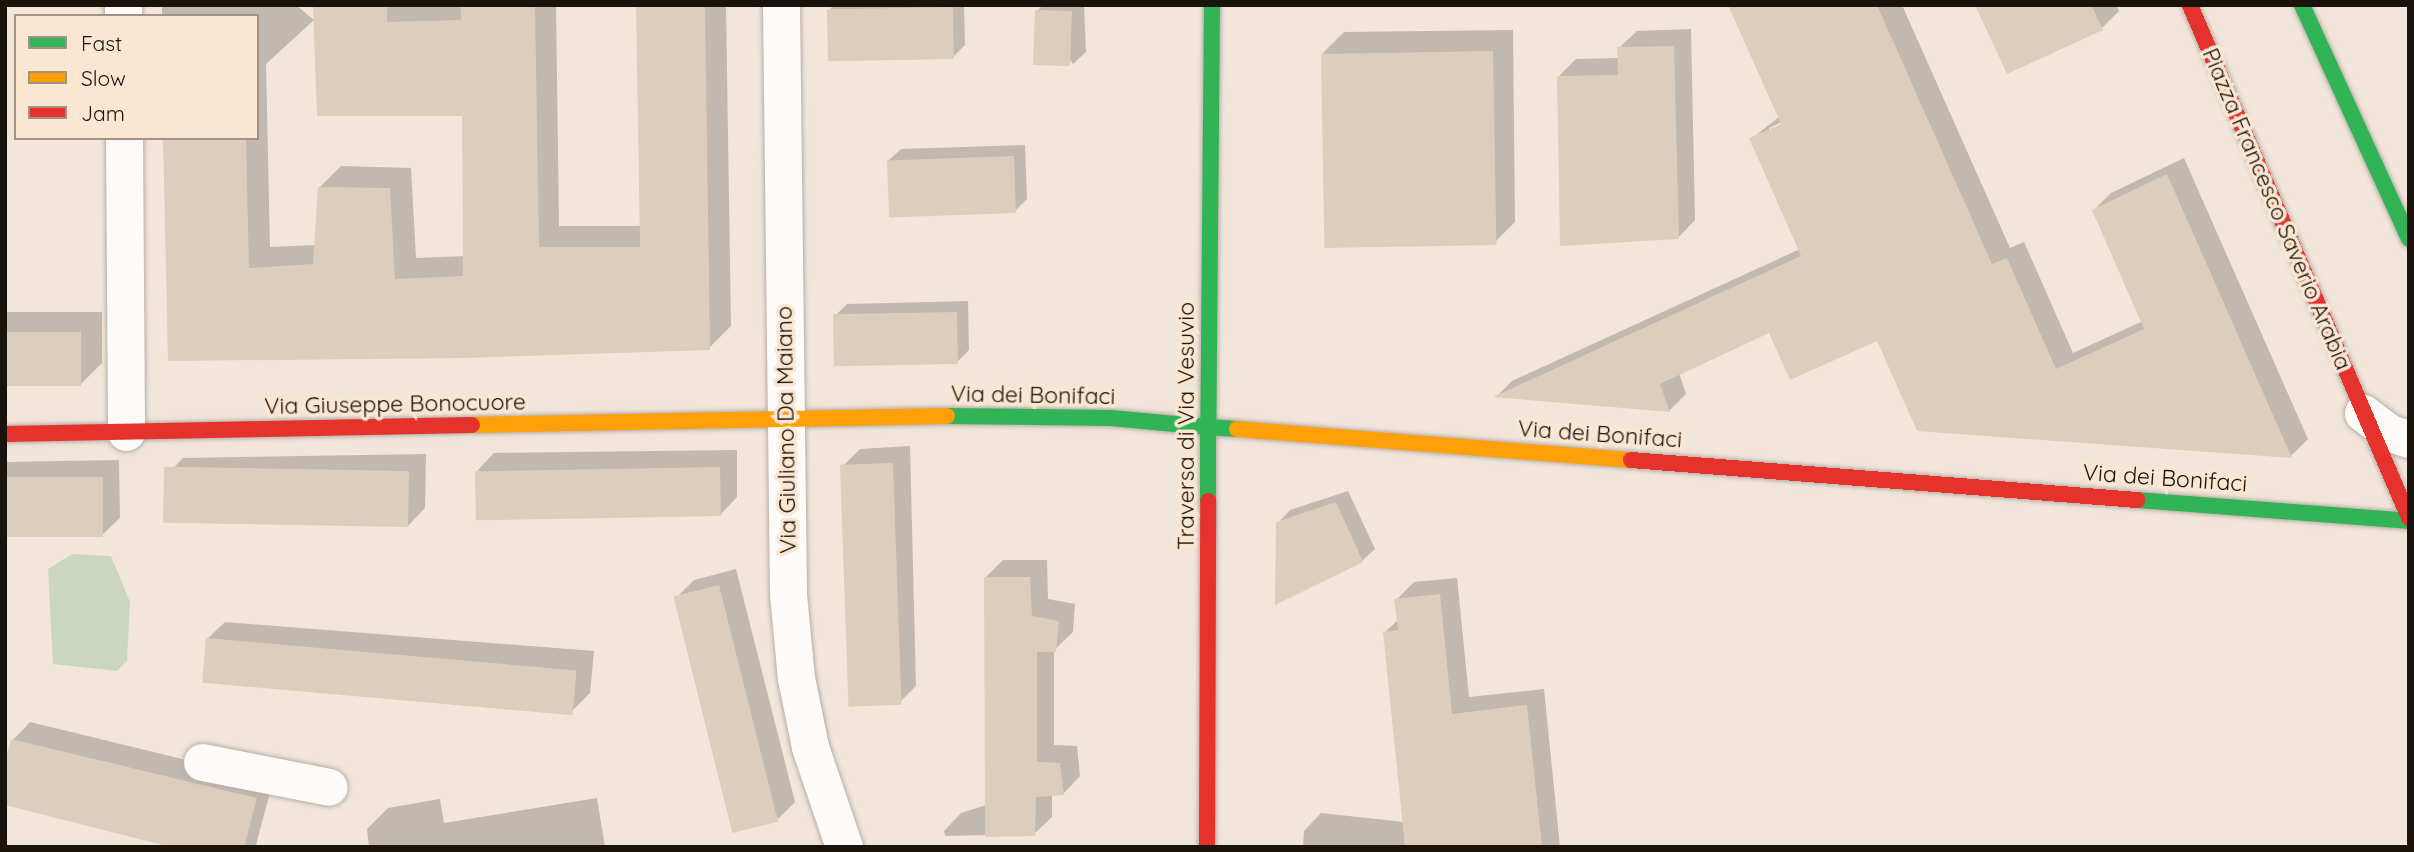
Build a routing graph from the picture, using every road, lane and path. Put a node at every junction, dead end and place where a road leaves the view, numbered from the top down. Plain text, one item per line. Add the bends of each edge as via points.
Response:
1 (781, 5) edge
2 (1212, 5) edge
3 (2190, 5) edge
4 (2302, 5) edge
5 (124, 140) edge
6 (2409, 239) edge
7 (2363, 413) junction
8 (786, 418) junction
9 (1208, 427) junction
10 (126, 432) junction
11 (5, 434) edge
12 (2409, 439) edge
13 (2409, 520) edge
14 (202, 762) dead end
15 (329, 788) dead end
16 (844, 847) edge
17 (1207, 847) edge

1 - 8 street, Via Giuliano Da Maiano
2 - 9 main road, Traversa di Via Vesuvio
3 - 7 main road, Piazza Francesco Saverio Arabia
4 - 6 main road
5 - 10 street
7 - 12 street via 2390,433
7 - 13 main road, Piazza Francesco Saverio Arabia
8 - 9 main road, Via dei Bonifaci via 1030,415
8 - 10 main road, Via Giuseppe Bonocuore
8 - 16 street, Via Giuliano Da Maiano via 788,594 796,678 814,758
9 - 13 main road, Via dei Bonifaci
9 - 17 main road, Traversa di Via Vesuvio
10 - 11 main road, Via Giuseppe Bonocuore
14 - 15 street

